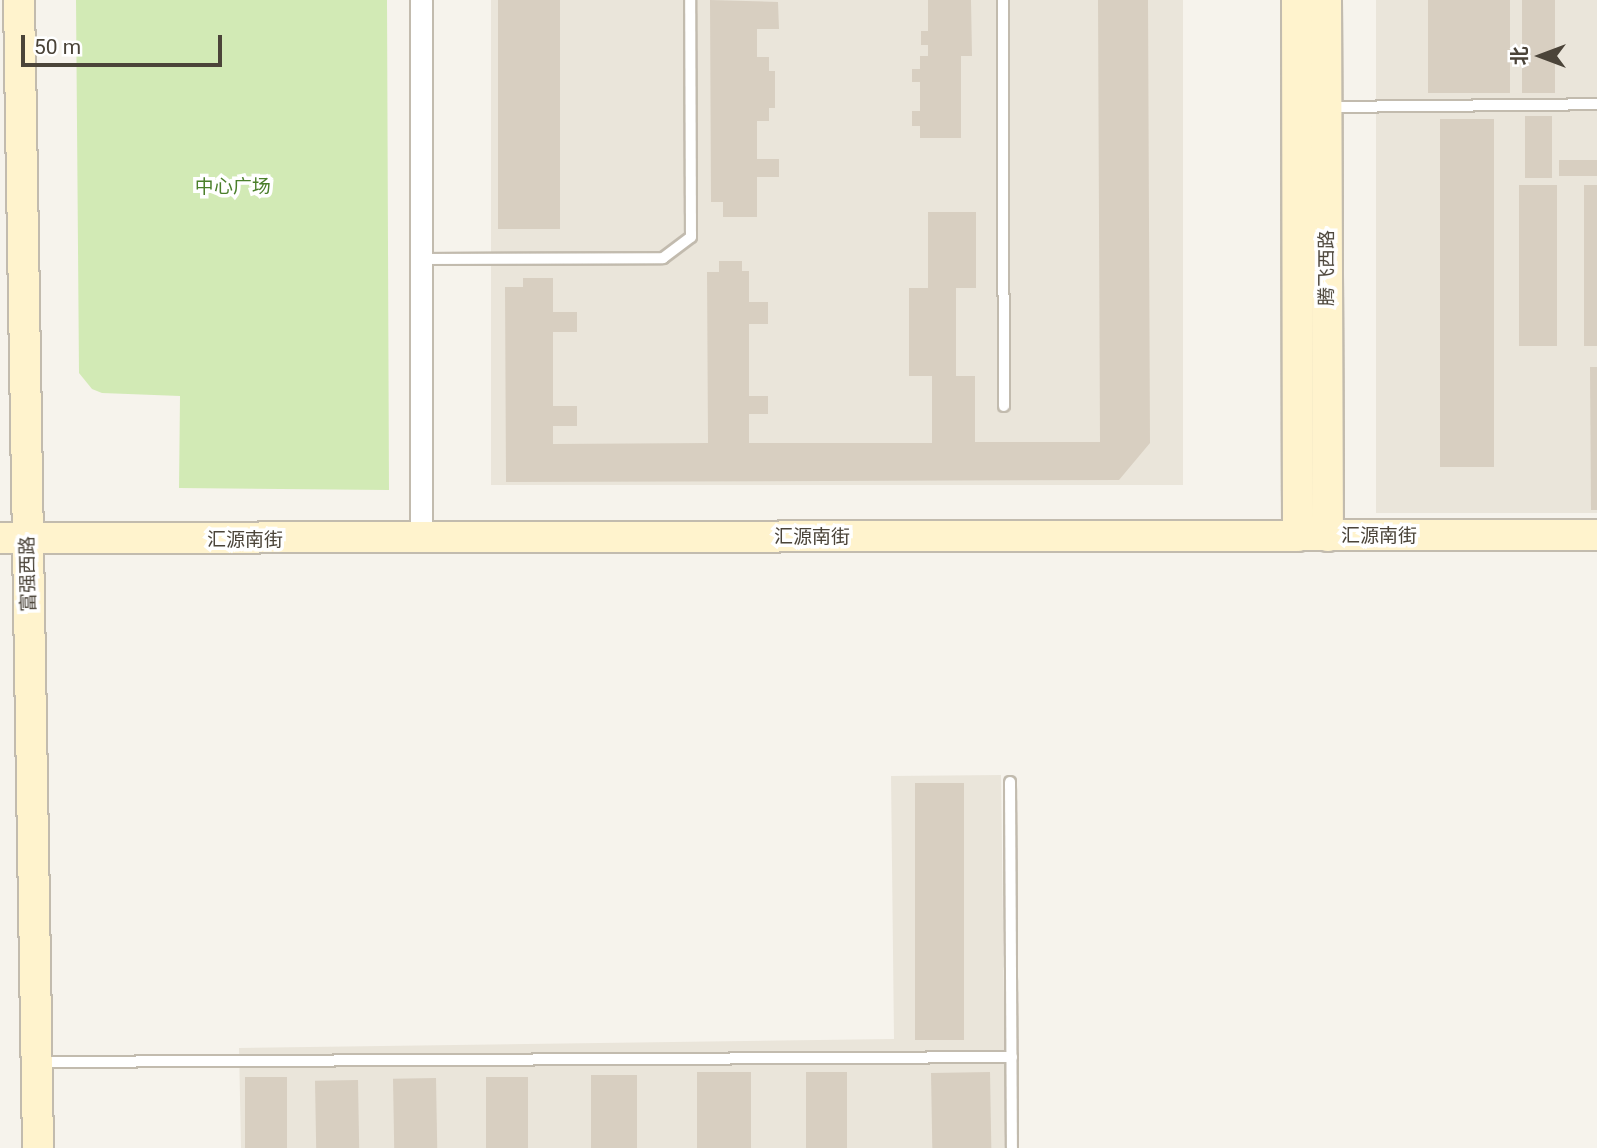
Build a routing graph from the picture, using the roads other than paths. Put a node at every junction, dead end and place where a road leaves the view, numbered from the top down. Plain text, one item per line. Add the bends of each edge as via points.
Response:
1 (19, 0) edge
2 (421, 0) edge
3 (690, 0) edge
4 (1003, 0) edge
5 (1297, 0) edge
6 (1326, 0) edge
7 (1597, 104) edge
8 (1327, 107) junction
9 (421, 259) junction
10 (1004, 406) dead end
11 (1597, 535) edge
12 (1298, 536) junction
13 (1328, 536) junction
14 (421, 539) junction
15 (14, 540) edge
16 (1010, 782) dead end
17 (1012, 1056) junction
18 (37, 1062) junction
19 (38, 1148) edge
20 (1012, 1148) edge

1 - 15 street, 富强西路
2 - 9 street
3 - 9 lane via 691,237 663,258
4 - 10 lane
5 - 12 street, 腾飞西路
6 - 8 street, 腾飞西路
7 - 8 lane
8 - 13 street, 腾飞西路
9 - 14 street
11 - 13 street, 汇源南街
12 - 13 street, 汇源南街
12 - 14 street, 汇源南街
14 - 15 street, 汇源南街
15 - 18 street, 富强西路
16 - 17 lane
17 - 18 lane
17 - 20 lane
18 - 19 street, 富强西路

